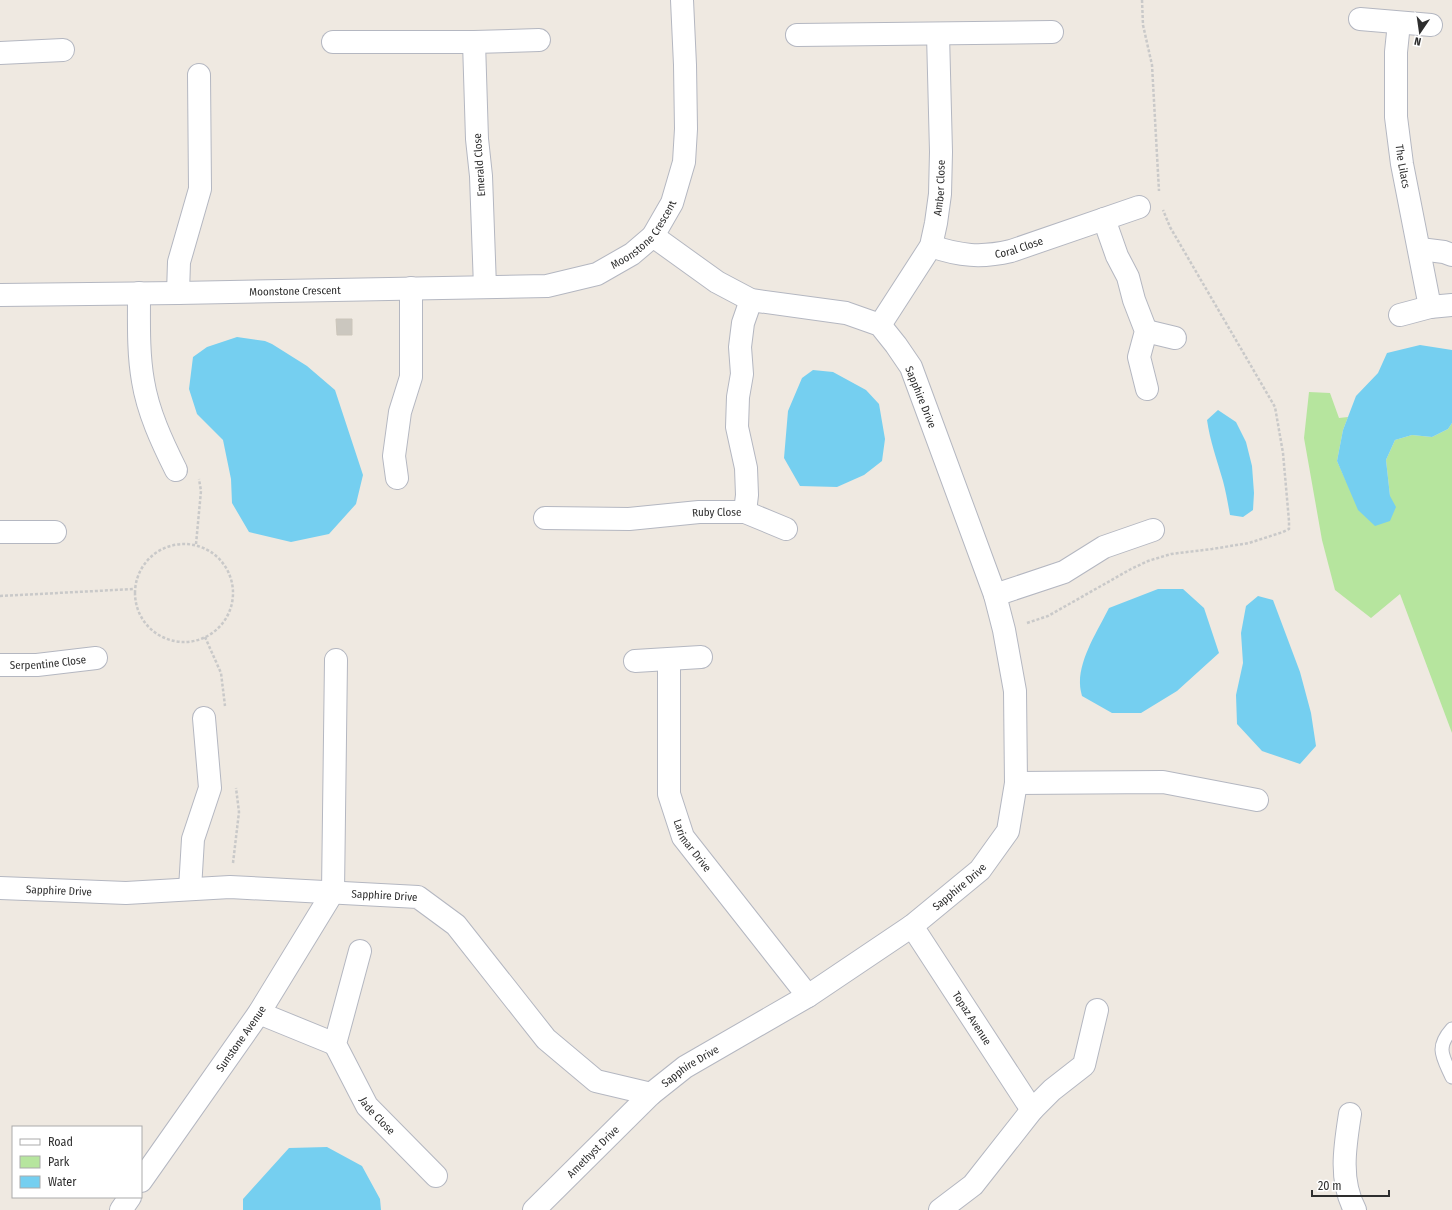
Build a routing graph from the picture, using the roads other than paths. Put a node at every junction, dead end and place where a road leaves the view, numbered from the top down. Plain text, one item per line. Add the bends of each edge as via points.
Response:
1 (682, 0) edge
2 (1360, 19) dead end
3 (1399, 23) junction
4 (1431, 26) dead end
5 (1052, 32) dead end
6 (938, 34) junction
7 (798, 35) dead end
8 (539, 40) dead end
9 (333, 42) dead end
10 (474, 42) junction
11 (63, 50) dead end
12 (0, 53) edge
13 (199, 75) dead end
14 (1139, 207) dead end
15 (1104, 219) junction
16 (653, 236) junction
17 (931, 246) junction
18 (1420, 249) junction
19 (1452, 254) edge
20 (485, 287) junction
21 (412, 288) junction
22 (139, 293) junction
23 (178, 293) junction
24 (0, 295) edge
25 (751, 300) junction
26 (1452, 305) edge
27 (1430, 308) junction
28 (1400, 315) dead end
29 (880, 325) junction
30 (1146, 331) junction
31 (1175, 338) dead end
32 (1147, 388) dead end
33 (176, 470) dead end
34 (397, 478) dead end
35 (745, 512) junction
36 (545, 518) dead end
37 (786, 529) dead end
38 (1153, 530) dead end
39 (0, 532) edge
40 (55, 532) dead end
41 (995, 595) junction
42 (701, 657) dead end
43 (96, 658) dead end
44 (336, 660) dead end
45 (669, 660) junction
46 (635, 661) dead end
47 (0, 664) edge
48 (204, 718) dead end
49 (1016, 783) junction
50 (1257, 800) dead end
51 (0, 888) edge
52 (190, 889) junction
53 (333, 892) junction
54 (912, 926) junction
55 (360, 951) dead end
56 (808, 996) junction
57 (1097, 1010) dead end
58 (259, 1013) junction
59 (1452, 1029) edge
60 (335, 1044) junction
61 (1452, 1077) edge
62 (651, 1094) junction
63 (1032, 1110) junction
64 (1350, 1114) dead end
65 (436, 1176) dead end
66 (142, 1180) edge
67 (129, 1198) edge
68 (121, 1210) edge
69 (534, 1210) edge
70 (940, 1210) edge
71 (1355, 1210) edge

1 - 16 street, Moonstone Crescent via 686,89 684,162 672,203
2 - 3 street
3 - 4 street
3 - 18 street, The Lilacs via 1396,52 1396,117 1402,164
5 - 6 street
6 - 7 street
6 - 17 street, Amber Close via 940,194
8 - 10 street
9 - 10 street
10 - 20 street, Emerald Close
11 - 12 street
13 - 23 street via 200,189 180,262
14 - 15 street, Coral Close
15 - 17 street, Coral Close via 1011,251 991,255 962,255
15 - 30 street via 1117,256 1128,277
16 - 20 street, Moonstone Crescent via 632,254 597,274 547,286
16 - 25 street via 717,282
17 - 29 street, Amber Close
18 - 19 street
18 - 27 street, The Lilacs
20 - 21 street, Moonstone Crescent
21 - 23 street, Moonstone Crescent
21 - 34 street via 411,377 400,412 394,456
22 - 23 street, Moonstone Crescent
22 - 24 street, Moonstone Crescent
22 - 33 street via 143,381 152,415
25 - 29 street via 846,313
25 - 35 street, Ruby Close via 743,323 740,348 742,374 737,427 746,468
26 - 27 street
27 - 28 street
29 - 41 street, Sapphire Drive via 911,367
30 - 31 street
30 - 32 street via 1139,357
35 - 36 street, Ruby Close via 699,512 629,519
35 - 37 street
38 - 41 street via 1104,547 1064,572
39 - 40 street
41 - 49 street, Sapphire Drive via 1015,691
42 - 45 street
43 - 47 street, Serpentine Close via 37,665
44 - 53 street
45 - 46 street
45 - 56 street, Larimar Drive via 669,794 683,837
48 - 52 street via 210,788 193,839
49 - 50 street via 1163,782
49 - 54 street, Sapphire Drive via 1008,832 980,870
51 - 52 street, Sapphire Drive via 126,893
52 - 53 street, Sapphire Drive via 230,887
53 - 58 street, Sunstone Avenue
53 - 62 street, Sapphire Drive via 418,897 456,925 546,1039 596,1081
54 - 56 street, Sapphire Drive
54 - 63 street, Topaz Avenue
55 - 60 street
56 - 62 street, Sapphire Drive via 685,1067
57 - 63 street via 1084,1064
58 - 60 street
58 - 66 street, Sunstone Avenue
59 - 61 lane via 1444,1038 1442,1048 1443,1058
60 - 65 street, Jade Close via 367,1106
62 - 69 street, Amethyst Drive
63 - 70 street via 973,1184
64 - 71 street via 1344,1164 1350,1200
67 - 68 street

